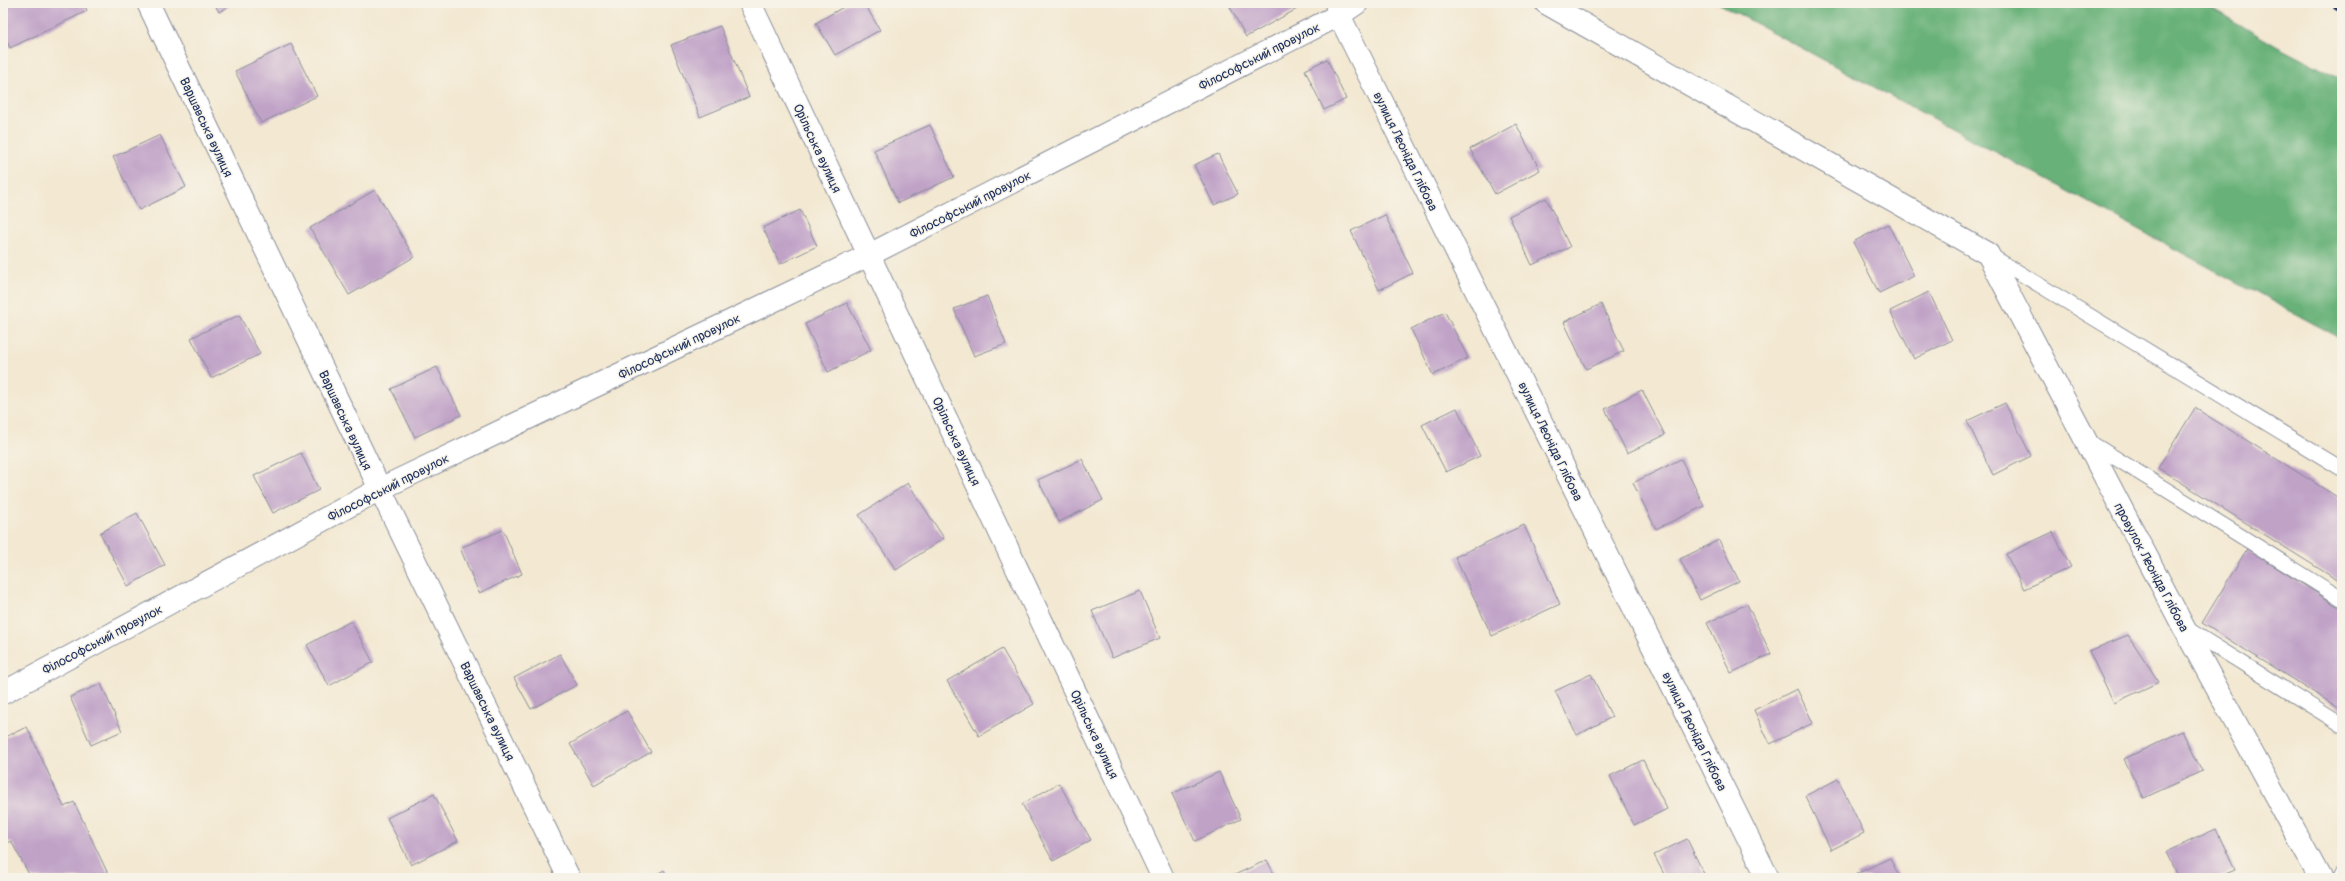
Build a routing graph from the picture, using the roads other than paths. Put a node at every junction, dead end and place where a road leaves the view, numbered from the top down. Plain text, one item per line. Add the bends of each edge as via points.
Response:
1 (148, 3) edge
2 (750, 3) edge
3 (1357, 3) edge
4 (1546, 3) edge
5 (1337, 9) edge
6 (1988, 254) junction
7 (869, 255) junction
8 (2086, 440) junction
9 (2342, 469) edge
10 (380, 490) junction
11 (2342, 599) edge
12 (2183, 626) junction
13 (3, 693) edge
14 (2342, 725) edge
15 (2342, 872) edge
16 (569, 878) edge
17 (1163, 878) edge
18 (1768, 878) edge
19 (2320, 878) edge
20 (2339, 878) edge

1 - 10 street, Варшавська вулиця
2 - 7 street, Орільська вулиця
3 - 5 street, Філософський провулок
4 - 6 street
5 - 7 street, Філософський провулок
5 - 18 street, вулиця Леоніда Глібова
6 - 8 street, провулок Леоніда Глібова
6 - 9 lane
7 - 10 street, Філософський провулок
7 - 17 street, Орільська вулиця
8 - 11 lane
8 - 12 street, провулок Леоніда Глібова
10 - 13 street, Філософський провулок
10 - 16 street, Варшавська вулиця
12 - 14 lane
12 - 19 street, провулок Леоніда Глібова
15 - 20 lane

